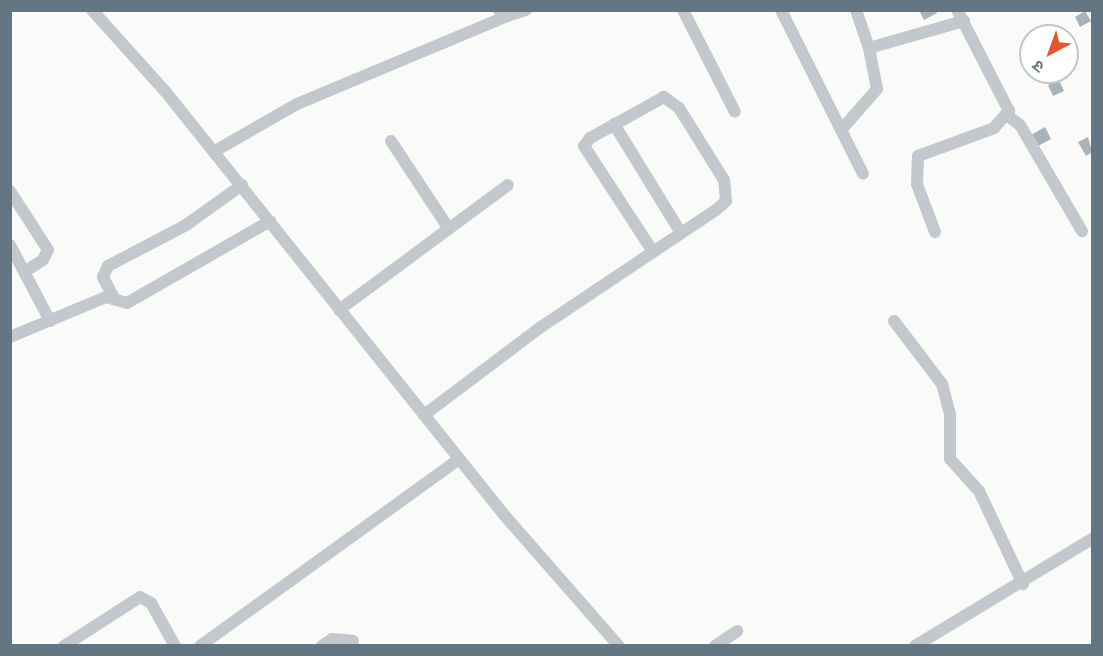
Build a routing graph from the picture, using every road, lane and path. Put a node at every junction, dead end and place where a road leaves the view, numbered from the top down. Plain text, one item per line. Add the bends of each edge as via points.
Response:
1 (92, 10) edge
2 (526, 10) edge
3 (683, 10) edge
4 (781, 10) edge
5 (856, 10) edge
6 (503, 13) edge
7 (960, 16) edge
8 (869, 48) junction
9 (735, 112) dead end
10 (1008, 116) junction
11 (614, 124) junction
12 (842, 129) junction
13 (391, 141) dead end
14 (215, 152) junction
15 (863, 174) dead end
16 (242, 185) junction
17 (507, 186) dead end
18 (10, 192) edge
19 (270, 221) junction
20 (449, 229) junction
21 (1082, 231) dead end
22 (935, 232) dead end
23 (681, 233) junction
24 (10, 245) edge
25 (653, 252) junction
26 (27, 270) junction
27 (114, 298) junction
28 (339, 310) junction
29 (50, 321) junction
30 (894, 321) dead end
31 (10, 337) edge
32 (424, 415) junction
33 (459, 459) junction
34 (1092, 539) edge
35 (1023, 584) junction
36 (737, 631) dead end
37 (353, 641) dead end
38 (64, 645) edge
39 (172, 645) edge
40 (200, 645) edge
41 (322, 645) edge
42 (619, 645) edge
43 (715, 645) edge
44 (915, 645) edge

1 - 14 street
2 - 6 street
3 - 9 street
4 - 12 street
5 - 8 street
6 - 14 street via 297,104
7 - 8 street
7 - 10 street via 1007,103
8 - 12 street via 877,89
10 - 21 street via 1020,125
10 - 22 street via 994,129 918,156 917,184
11 - 23 street
11 - 23 street via 664,97 679,108 724,180 726,201
11 - 25 street via 584,146
12 - 15 street
13 - 20 street
14 - 16 street
16 - 19 street
16 - 27 street via 186,225 108,266 103,277
17 - 20 street
18 - 26 street via 48,250 43,260
19 - 27 street via 127,303
19 - 28 street
20 - 28 street
23 - 25 street
24 - 26 street
25 - 32 street via 530,334
26 - 29 street
27 - 29 street via 106,297
28 - 32 street
29 - 31 street
30 - 35 street via 942,384 950,414 950,459 979,491
32 - 33 street
33 - 40 street
33 - 42 street via 574,598
34 - 35 street
35 - 44 street
36 - 43 street
37 - 41 street via 332,639
38 - 39 street via 140,597 151,603

